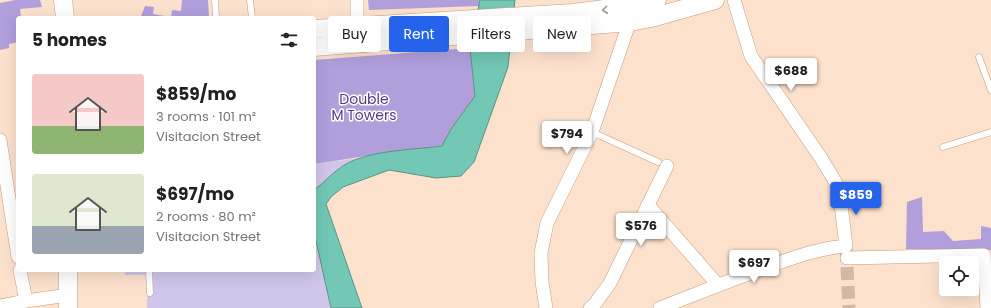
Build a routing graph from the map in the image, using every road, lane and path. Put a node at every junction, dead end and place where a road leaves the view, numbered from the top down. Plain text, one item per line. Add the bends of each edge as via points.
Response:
1 (64, 0) edge
2 (215, 0) edge
3 (250, 0) edge
4 (357, 0) edge
5 (657, 0) edge
6 (715, 0) edge
7 (734, 0) edge
8 (635, 5) junction
9 (65, 16) edge
10 (216, 16) edge
11 (252, 16) edge
12 (357, 16) edge
13 (630, 22) junction
14 (527, 24) junction
15 (316, 29) edge
16 (328, 31) edge
17 (381, 33) edge
18 (328, 43) edge
19 (316, 46) edge
20 (979, 57) dead end
21 (991, 90) edge
22 (592, 132) junction
23 (991, 132) edge
24 (0, 140) edge
25 (942, 147) dead end
26 (663, 164) joint
27 (648, 205) junction
28 (16, 245) edge
29 (847, 252) junction
30 (20, 272) edge
31 (68, 272) edge
32 (149, 272) edge
33 (718, 285) junction
34 (150, 293) dead end
35 (26, 301) junction
36 (68, 301) edge
37 (0, 306) edge
38 (546, 308) edge
39 (590, 308) edge
40 (660, 308) edge
41 (987, 308) edge

1 - 9 main road
2 - 10 lane
3 - 11 lane
4 - 12 street
5 - 8 main road
6 - 13 main road
7 - 29 street via 751,56 839,188
8 - 13 street
8 -> 14 main road
13 - 14 main road
13 - 22 street
14 - 17 main road
15 - 16 main road
18 - 19 main road
20 - 21 lane
22 - 26 lane
22 - 38 street via 547,223 541,253
23 - 25 lane
24 - 28 street
26 - 27 street
27 - 33 street
27 - 39 street via 610,283
29 - 33 street via 829,247
29 - 41 street via 984,255
30 - 35 street
31 - 36 main road
32 - 34 lane
33 - 40 street
35 - 36 street
35 - 37 street

